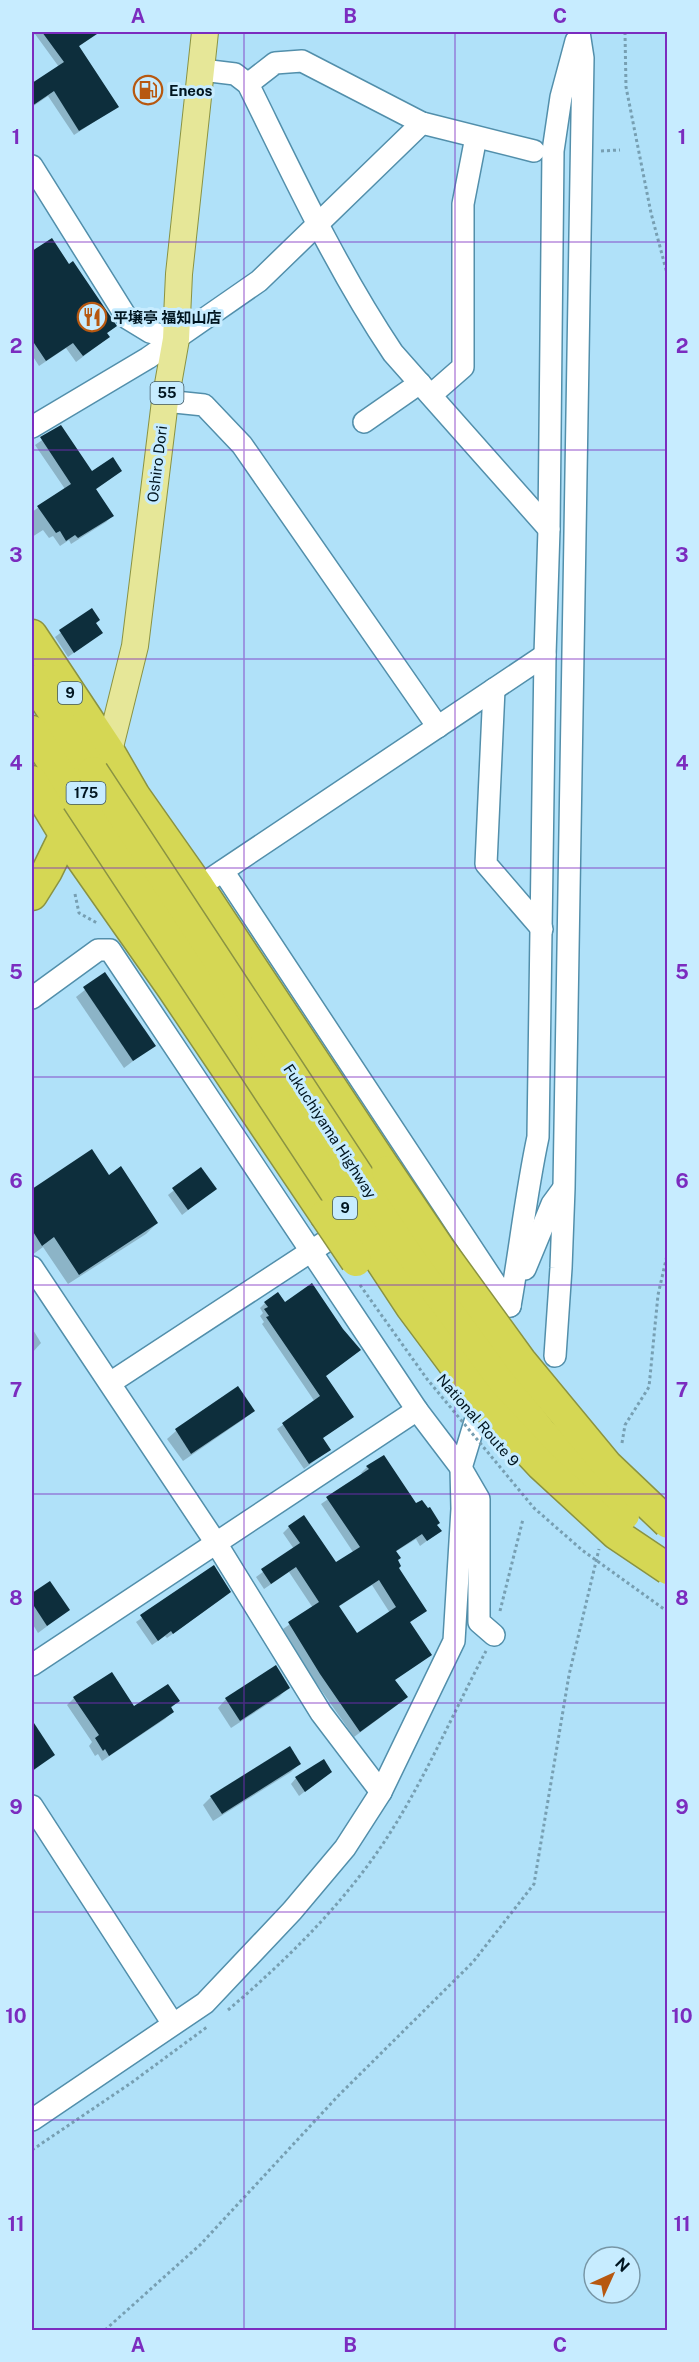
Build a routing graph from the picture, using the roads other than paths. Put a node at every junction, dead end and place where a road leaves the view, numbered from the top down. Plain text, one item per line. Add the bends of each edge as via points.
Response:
1 (205, 32) edge
2 (578, 32) edge
3 (202, 69) junction
4 (248, 84) junction
5 (422, 123) junction
6 (476, 137) junction
7 (534, 151) dead end
8 (32, 166) edge
9 (316, 224) junction
10 (176, 339) junction
11 (426, 389) junction
12 (165, 401) junction
13 (364, 422) dead end
14 (32, 427) edge
15 (549, 529) junction
16 (32, 636) edge
17 (545, 655) junction
18 (32, 680) edge
19 (494, 689) junction
20 (438, 727) junction
21 (32, 731) edge
22 (109, 751) junction
23 (32, 781) edge
24 (64, 834) junction
25 (211, 879) junction
26 (32, 895) edge
27 (542, 929) junction
28 (32, 998) edge
29 (424, 1176) junction
30 (564, 1188) junction
31 (310, 1252) junction
32 (32, 1267) edge
33 (510, 1306) junction
34 (555, 1356) dead end
35 (110, 1383) junction
36 (417, 1410) junction
37 (461, 1468) junction
38 (668, 1523) edge
39 (216, 1543) junction
40 (668, 1548) edge
41 (668, 1569) edge
42 (668, 1589) edge
43 (494, 1635) dead end
44 (32, 1665) edge
45 (381, 1792) junction
46 (32, 1806) edge
47 (173, 2024) junction
48 (32, 2120) edge

1 - 3 main road, Oshiro Dori / 55
2 - 15 street via 561,97 553,151
2 - 30 street via 583,93
3 - 4 street via 235,74
3 - 10 main road, Oshiro Dori / 55 via 178,274
4 - 5 street via 275,63 302,61
4 - 9 street
5 - 6 street
5 - 9 street
6 - 7 street
6 - 11 street via 463,204 463,367
8 - 10 street via 127,318 150,332
9 - 10 street via 259,281
9 - 11 street via 373,323
10 - 12 main road, Oshiro Dori / 55
10 - 14 street
11 - 13 street
11 - 15 street
12 - 20 street via 204,405 242,445
12 - 22 main road, Oshiro Dori / 55 via 135,646
15 - 17 street
16 - 22 highway, 9
17 - 19 street
17 - 27 street
18 - 40 highway, Fukuchiyama Highway / 9, bridge via 423,1274 505,1386 541,1432 630,1521
19 - 20 street
19 - 27 street via 486,864
20 - 25 street
21 - 41 highway, Fukuchiyama Highway / 9, bridge via 411,1307 481,1401 616,1534
22 - 24 highway, 175
22 - 25 highway, 9 via 135,796
23 - 24 highway, 9
24 - 26 highway, 175
24 - 42 highway, National Route 9 / 9, bridge via 457,1400 508,1457 595,1539
25 - 29 street
25 - 38 highway, 9, bridge via 387,1171 439,1248 521,1361 607,1465
27 - 33 street via 538,1137
28 - 31 street via 98,950 110,950
29 - 31 street
29 - 33 street
30 - 33 street via 552,1204
30 - 34 street
31 - 35 street
31 - 36 street
32 - 35 street
33 - 37 street
35 - 39 street
36 - 37 street
36 - 39 street
37 - 43 street via 478,1499 479,1622
37 - 45 street via 454,1641
39 - 44 street
39 - 45 street via 321,1713
45 - 47 street via 345,1848 292,1911 205,2003
46 - 47 street
47 - 48 street

